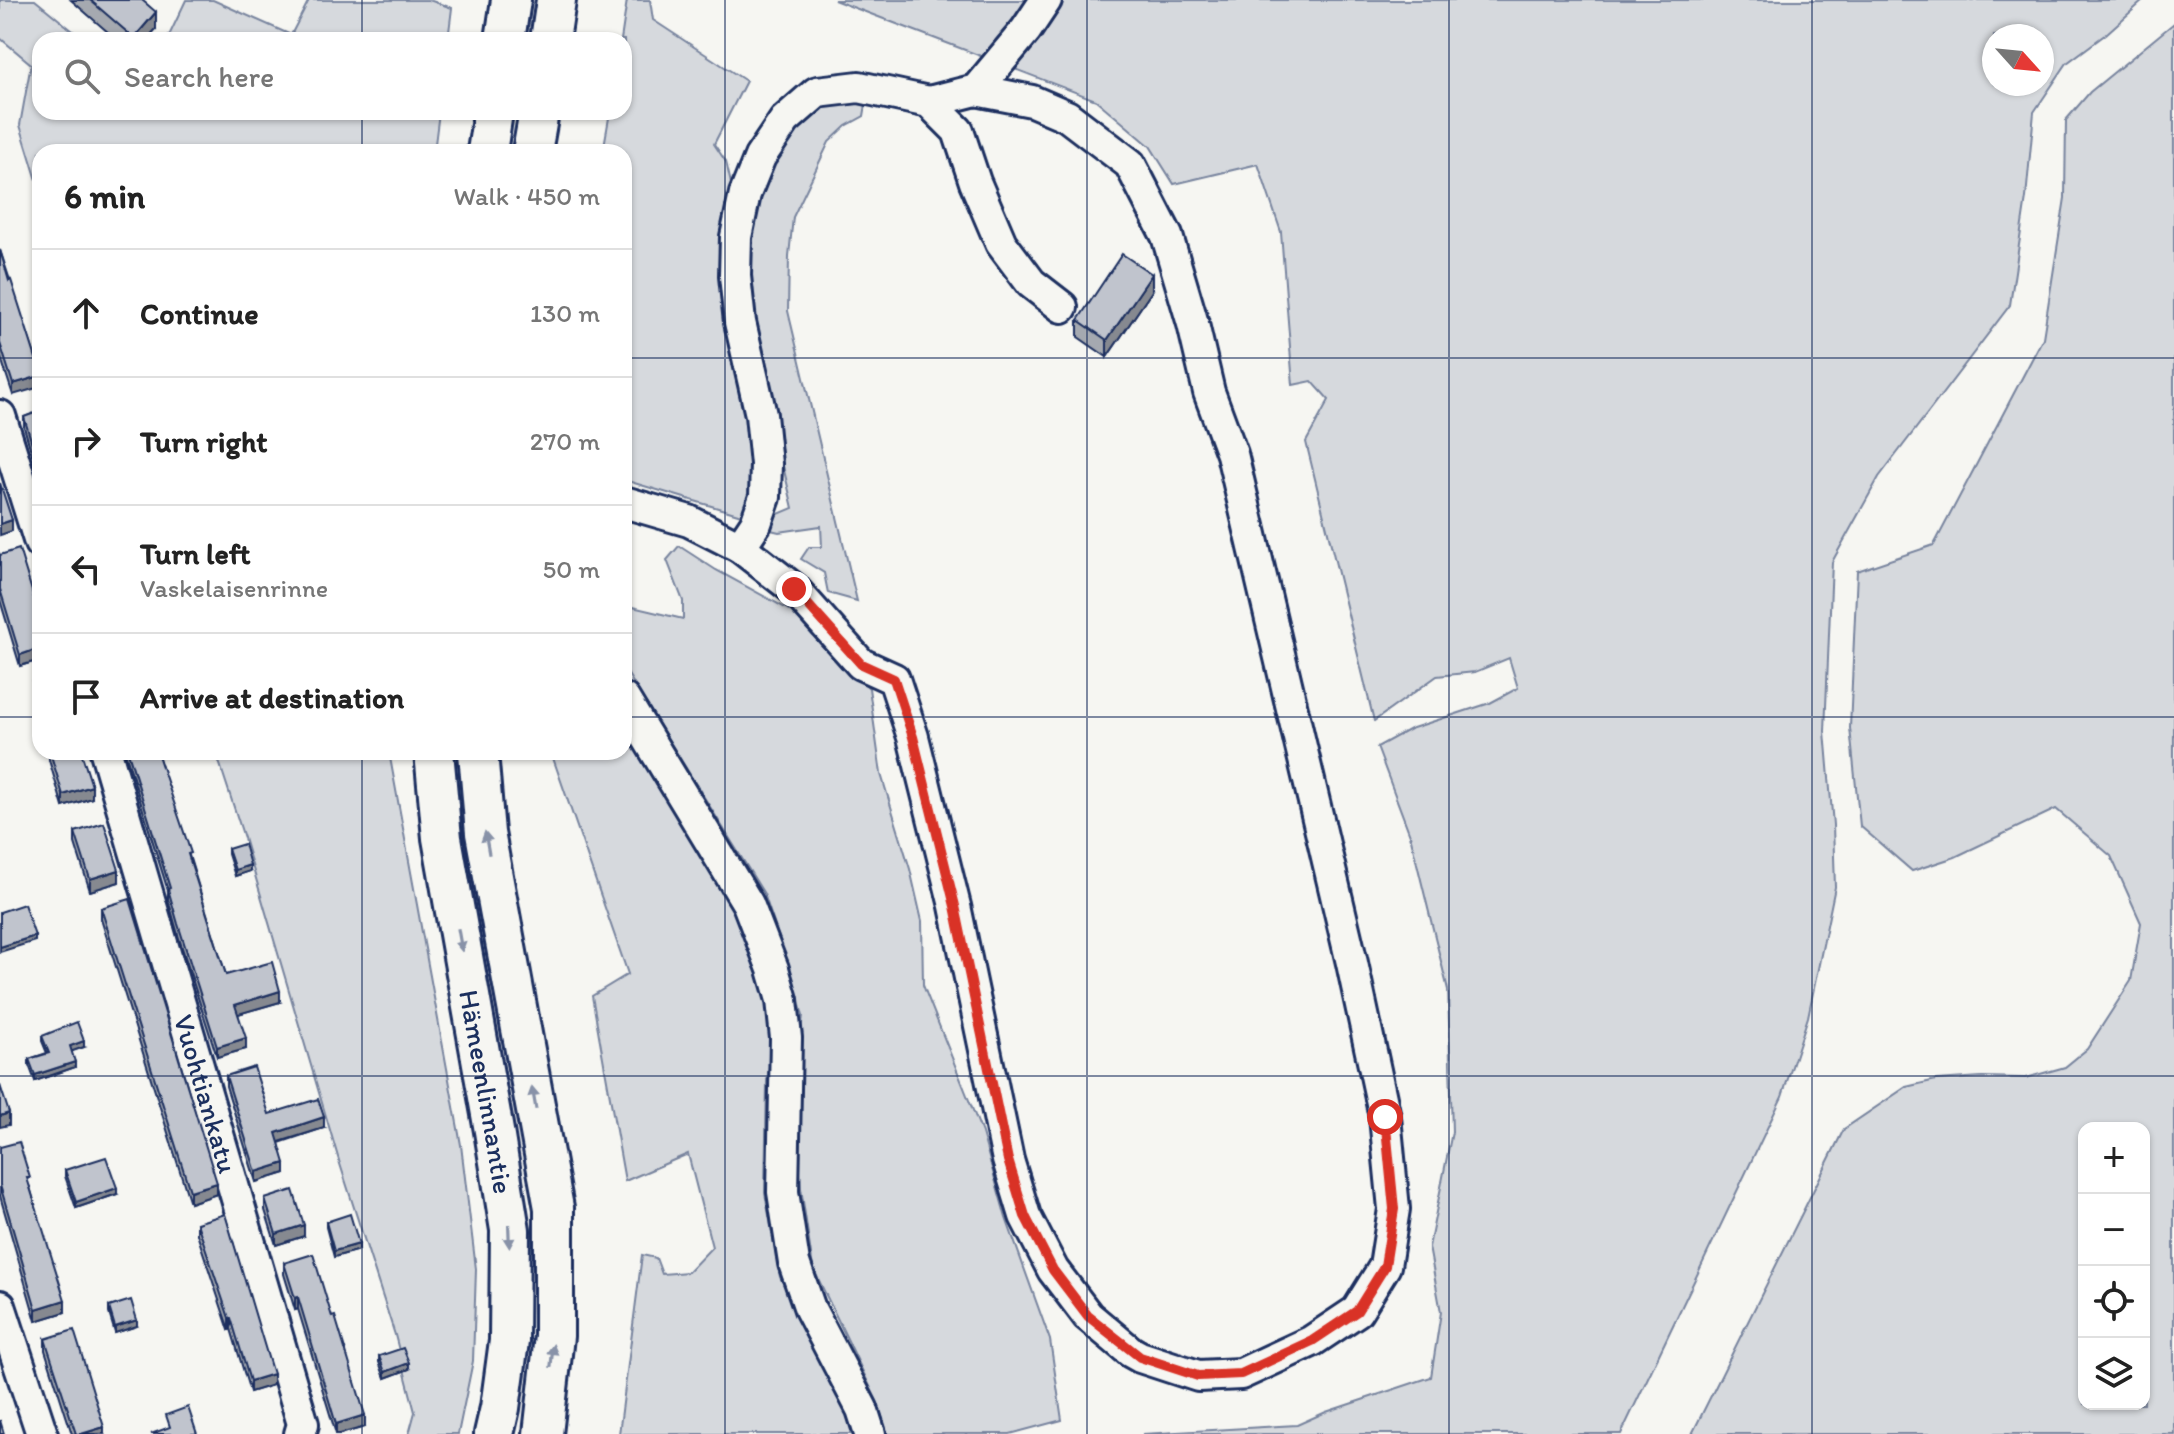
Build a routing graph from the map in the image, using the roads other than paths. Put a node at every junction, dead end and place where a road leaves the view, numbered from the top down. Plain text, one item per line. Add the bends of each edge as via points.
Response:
1 (511, 0) edge
2 (556, 0) edge
3 (1046, 0) edge
4 (506, 32) edge
5 (551, 32) edge
6 (976, 90) junction
7 (929, 102) junction
8 (492, 120) edge
9 (538, 120) edge
10 (488, 144) edge
11 (533, 144) edge
12 (1062, 307) dead end
13 (0, 416) edge
14 (632, 504) edge
15 (32, 518) edge
16 (740, 547) junction
17 (632, 712) edge
18 (108, 760) edge
19 (435, 760) edge
20 (479, 760) edge
21 (0, 1306) edge
22 (42, 1434) edge
23 (300, 1434) edge
24 (494, 1434) edge
25 (543, 1434) edge
26 (870, 1434) edge

1 - 4 main road
2 - 5 main road
3 - 6 street
6 - 7 street
6 - 16 street via 1032,101 1067,116 1130,164 1167,236 1209,392 1232,454 1385,1117 1394,1209 1385,1266 1357,1311 1312,1341 1241,1374 1198,1376 1140,1357 1088,1316 1053,1270 1025,1216 1008,1160 955,906 894,679 861,664 794,589
7 - 12 street via 958,131 1001,243 1031,283
7 - 16 street via 859,87 817,92 785,120 760,157 745,194 735,276 761,415 765,497
8 - 10 main road
9 - 11 main road
13 - 15 street
14 - 16 street via 689,521
17 - 26 street via 748,904 773,969 786,1038 783,1192 794,1263 810,1309
18 - 23 street, Vuohtiankatu via 303,1424
19 -> 24 main road, Hämeenlinnantie via 442,838 510,1230 509,1341
25 -> 20 main road, Hämeenlinnantie via 554,1336 554,1208 485,833
21 - 22 street

